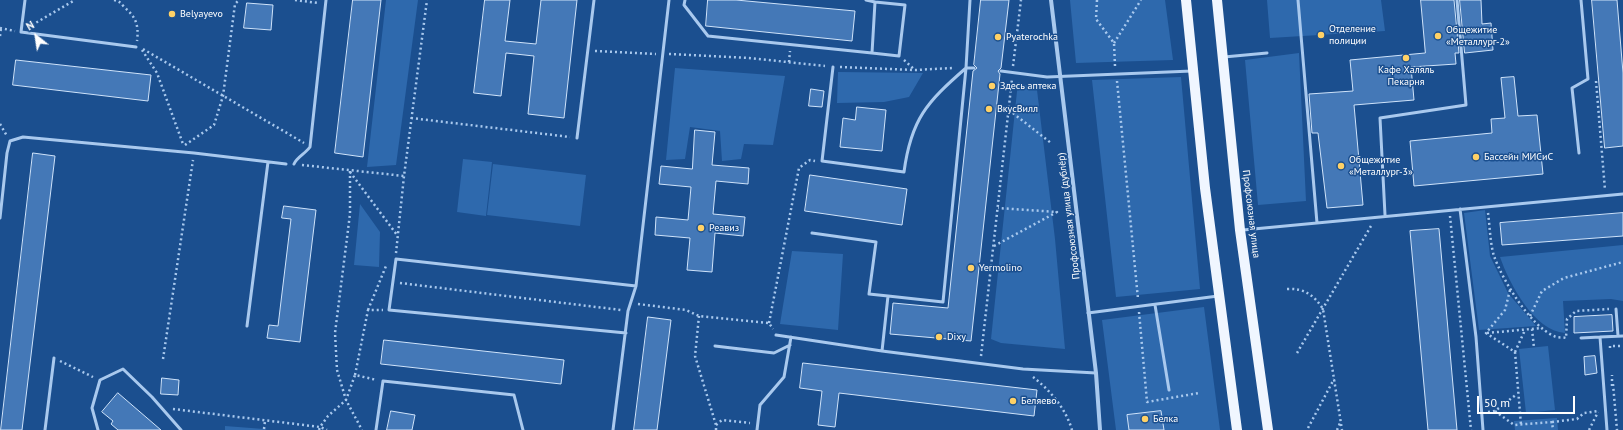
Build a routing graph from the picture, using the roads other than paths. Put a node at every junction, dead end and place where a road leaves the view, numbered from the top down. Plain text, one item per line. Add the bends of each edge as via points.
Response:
1 (25, 0) edge
2 (594, 0) edge
3 (669, 0) edge
4 (685, 0) edge
5 (866, 0) edge
6 (970, 0) edge
7 (1051, 0) edge
8 (1186, 0) edge
9 (1217, 0) edge
10 (1298, 0) edge
11 (1457, 0) edge
12 (1581, 0) edge
13 (326, 2) edge
14 (875, 2) junction
15 (136, 47) road end
16 (872, 53) junction
17 (1267, 53) dead end
18 (1222, 57) junction
19 (833, 67) road end
20 (966, 68) junction
21 (974, 68) dead end
22 (1001, 71) dead end
23 (1192, 71) junction
24 (1060, 75) junction
25 (577, 138) road end
26 (1580, 153) dead end
27 (268, 162) junction
28 (286, 164) dead end
29 (294, 164) road end
30 (1623, 194) edge
31 (1460, 209) junction
32 (1385, 215) junction
33 (0, 218) edge
34 (1317, 223) junction
35 (1240, 230) junction
36 (812, 233) dead end
37 (636, 286) junction
38 (888, 296) junction
39 (1218, 296) junction
40 (1155, 305) junction
41 (1616, 309) road end
42 (1088, 313) junction
43 (247, 326) dead end
44 (626, 333) junction
45 (776, 335) road end
46 (1618, 336) junction
47 (1623, 336) edge
48 (791, 337) junction
49 (1600, 337) junction
50 (1581, 338) dead end
51 (790, 345) junction
52 (715, 346) dead end
53 (882, 351) junction
54 (54, 358) road end
55 (1096, 373) junction
56 (1169, 390) dead end
57 (45, 430) edge
58 (98, 430) edge
59 (181, 430) edge
60 (376, 430) edge
61 (523, 430) edge
62 (613, 430) edge
63 (757, 430) edge
64 (1100, 430) edge
65 (1237, 430) edge
66 (1268, 430) edge
67 (1483, 430) edge
68 (1607, 430) edge

1 - 15 lane via 21,32
2 - 25 lane
3 - 37 lane
4 - 16 lane via 684,5 708,36
5 - 14 lane
6 - 20 lane
7 - 24 street, Профсоюзная улица (дублёр)
8 - 23 main road
9 - 18 main road, Профсоюзная улица
10 - 34 lane
11 - 32 lane via 1466,105 1380,118
12 - 26 lane via 1588,79 1572,88
13 - 29 lane via 310,147
14 - 16 lane
14 - 16 lane via 905,5 899,56
17 - 18 lane
18 - 35 main road, Профсоюзная улица
19 - 20 lane via 822,161 904,172 908,146 920,116 937,94
20 - 21 lane
20 - 38 lane via 943,302
22 - 24 lane via 1047,77
23 - 24 lane
23 - 39 main road
24 - 42 street, Профсоюзная улица (дублёр)
27 - 28 lane
27 - 33 lane via 23,137 10,141
27 - 43 lane
30 - 31 lane
31 - 32 lane
31 - 67 lane via 1476,337
32 - 34 lane
34 - 35 lane
35 - 66 main road, Профсоюзная улица
36 - 38 lane via 876,242 869,294
37 - 44 lane via 628,311
37 - 44 lane via 396,259 389,310
38 - 53 lane
39 - 40 lane
39 - 65 main road
40 - 42 lane
40 - 56 lane
41 - 46 lane
42 - 55 street, Профсоюзная улица (дублёр)
44 - 62 lane
45 - 48 lane
46 - 47 lane
46 - 49 lane
48 - 51 lane
48 - 53 lane
49 - 50 lane
49 - 68 lane
51 - 52 lane via 774,353
51 - 63 lane via 784,376 760,405
53 - 55 lane via 1023,369
54 - 57 lane
55 - 64 street, Профсоюзная улица (дублёр)
58 - 59 lane via 92,408 100,380 123,369
60 - 61 lane via 383,381 514,395

